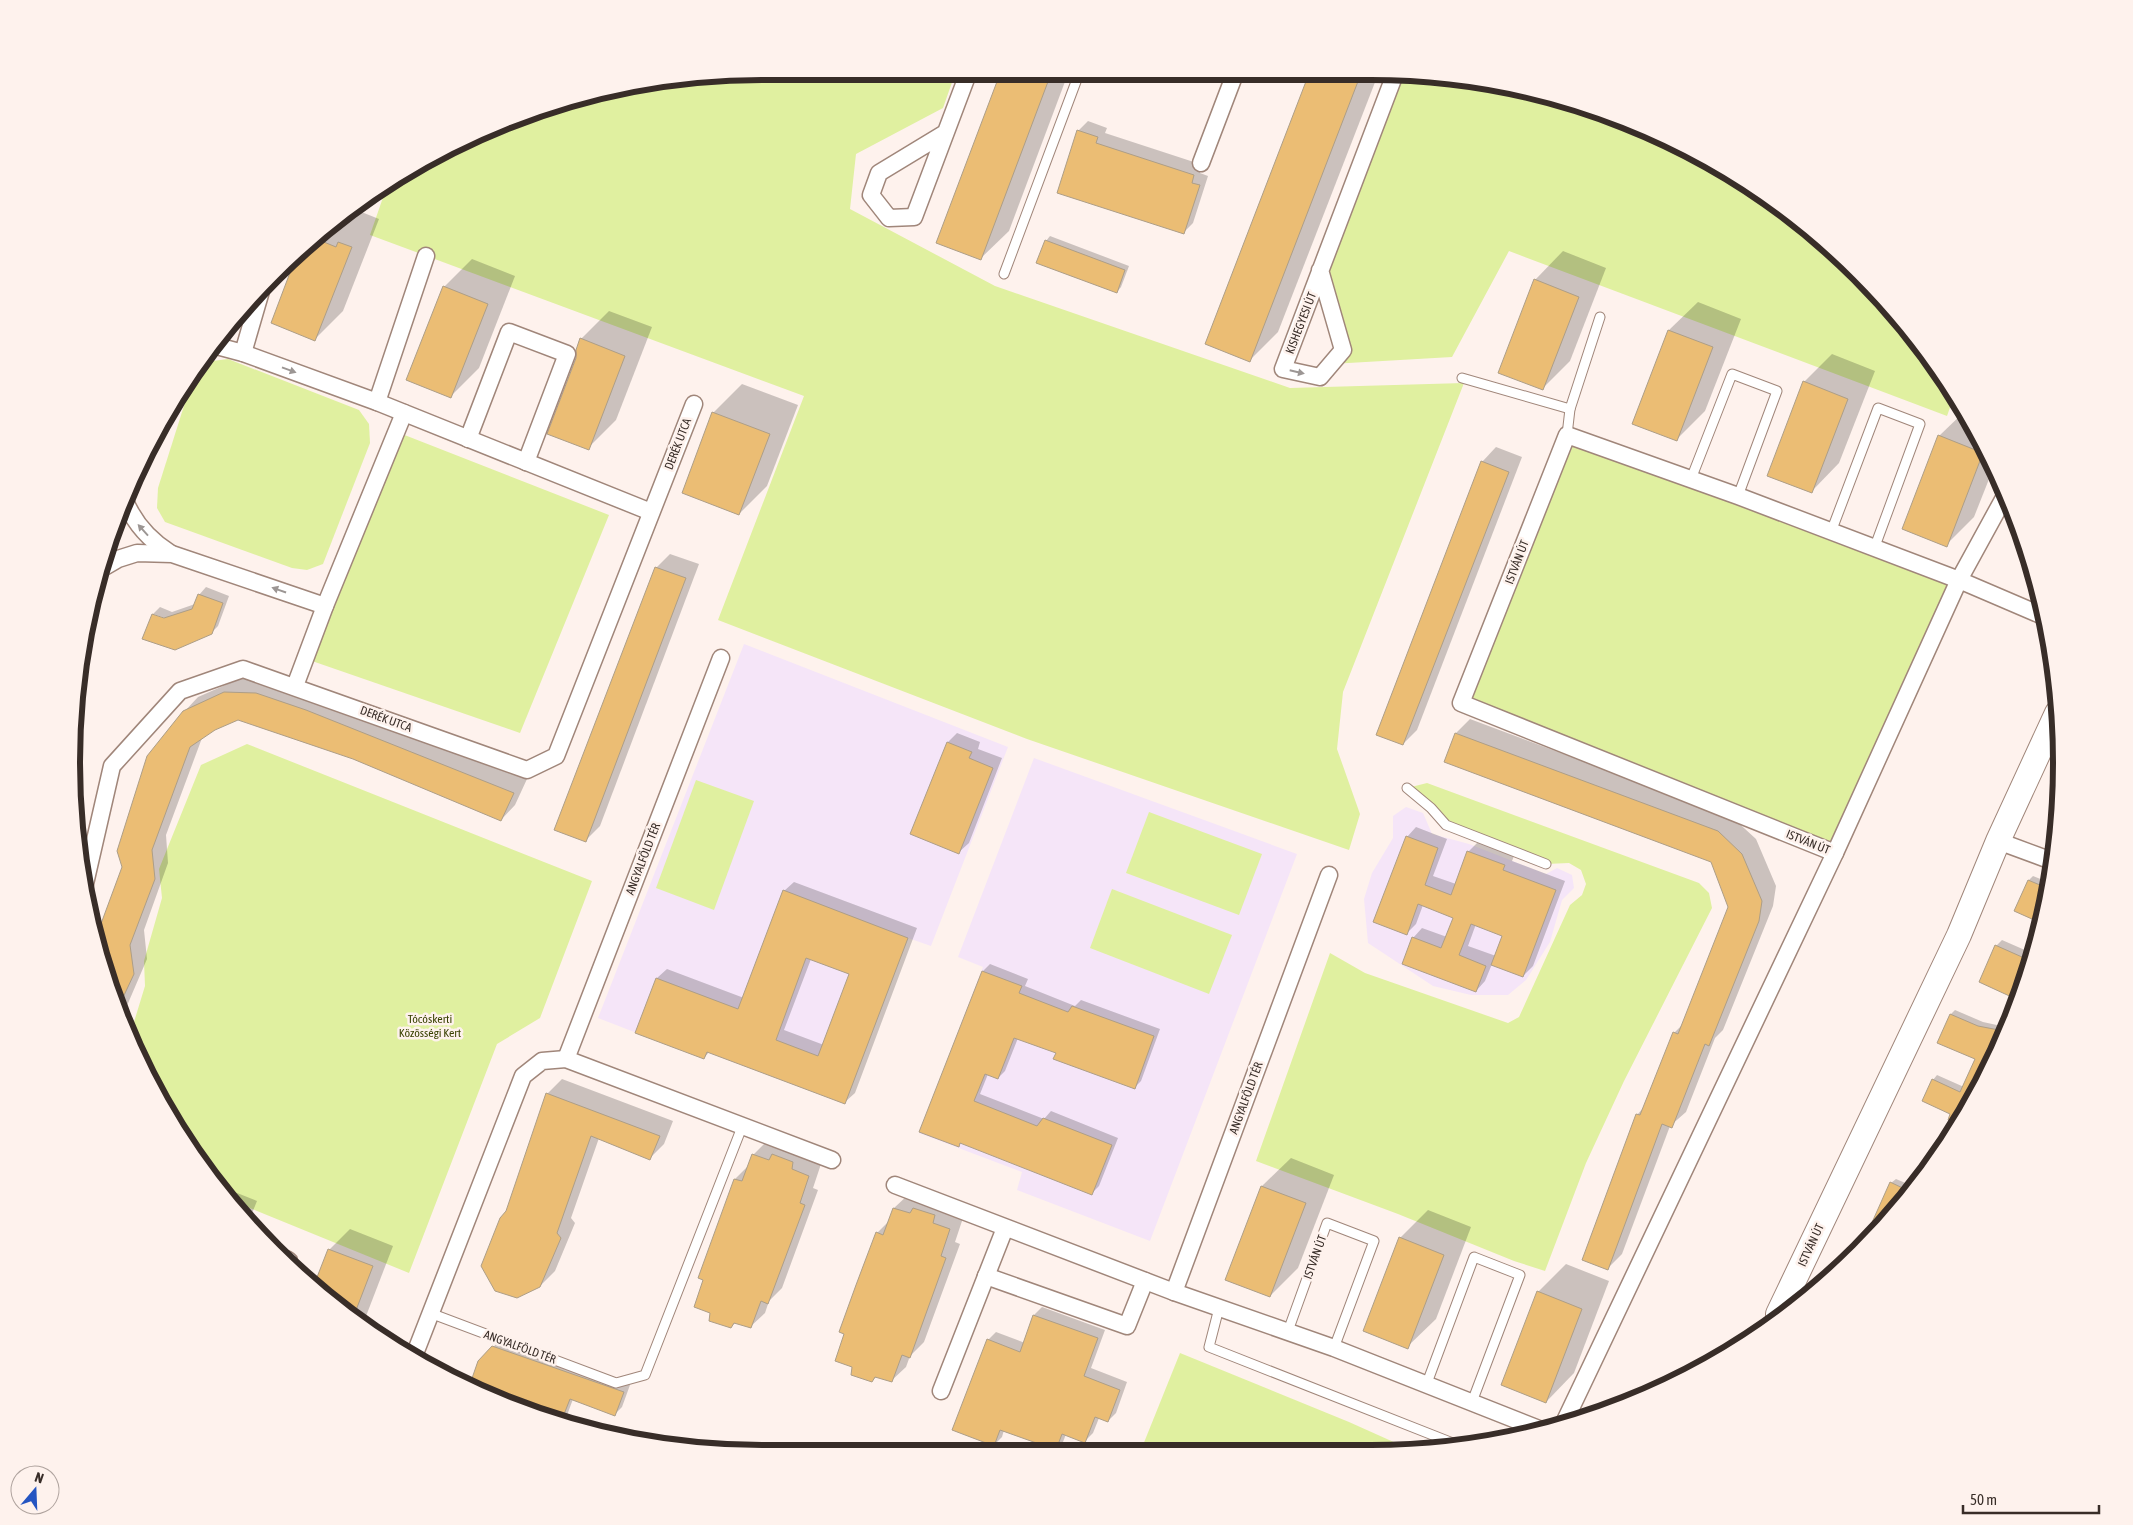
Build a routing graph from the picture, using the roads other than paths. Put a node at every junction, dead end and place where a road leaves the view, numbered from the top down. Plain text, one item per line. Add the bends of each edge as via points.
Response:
1 (966, 80) edge
2 (1077, 80) edge
3 (1233, 80) edge
4 (1393, 81) edge
5 (945, 134) junction
6 (1201, 164) dead end
7 (426, 256) dead end
8 (1320, 270) junction
9 (1004, 274) dead end
10 (257, 303) edge
11 (1600, 317) dead end
12 (220, 348) edge
13 (243, 353) junction
14 (1462, 378) dead end
15 (377, 402) junction
16 (694, 404) dead end
17 (1570, 409) junction
18 (404, 412) junction
19 (1567, 435) junction
20 (468, 438) junction
21 (526, 462) junction
22 (1691, 478) junction
23 (1738, 496) junction
24 (2002, 502) edge
25 (129, 510) edge
26 (651, 512) junction
27 (1830, 532) junction
28 (1874, 549) junction
29 (172, 554) junction
30 (110, 564) edge
31 (1959, 580) junction
32 (325, 606) junction
33 (2036, 613) edge
34 (721, 658) dead end
35 (295, 686) junction
36 (2052, 724) edge
37 (1407, 788) dead end
38 (1998, 841) junction
39 (1835, 853) junction
40 (2046, 859) edge
41 (1546, 864) dead end
42 (89, 868) edge
43 (1329, 875) dead end
44 (566, 1059) junction
45 (742, 1127) junction
46 (832, 1160) dead end
47 (895, 1185) dead end
48 (1005, 1228) junction
49 (986, 1276) junction
50 (1145, 1281) junction
51 (1174, 1292) junction
52 (1219, 1308) junction
53 (1781, 1308) edge
54 (430, 1313) junction
55 (1288, 1331) junction
56 (1334, 1348) junction
57 (416, 1351) edge
58 (1427, 1383) junction
59 (941, 1391) dead end
60 (1472, 1402) junction
61 (1567, 1416) edge
62 (1531, 1426) edge
63 (1445, 1441) edge

1 - 5 street
2 - 9 lane
3 - 6 street
4 - 8 street, KISHEGYESI ÚT
5 - 5 street via 914,217 889,218 871,195 880,173
7 - 15 street
8 -> 8 street, KISHEGYESI ÚT via 1283,369 1320,377 1343,350
10 - 13 street
11 - 17 lane
12 - 13 street
13 -> 15 street
14 - 17 lane
15 - 18 street
16 - 26 street, DERÉK UTCA
17 - 19 lane
18 - 20 street
18 - 32 street
19 - 22 street
19 - 39 street, ISTVÁN ÚT via 1461,702
20 - 21 street
20 - 21 street via 509,332 567,354
21 - 26 street
22 - 23 street
22 - 23 lane via 1732,374 1776,391
23 - 27 street
24 - 31 street, ISTVÁN ÚT
29 -> 25 street via 144,532
26 - 35 street, DERÉK UTCA via 556,756 527,770
27 - 28 street
27 - 28 lane via 1878,408 1920,424
28 - 31 street
29 - 30 street via 136,553
32 -> 29 street
31 - 33 street
31 - 39 street, ISTVÁN ÚT
32 - 35 street
34 - 44 street, ANGYALFÖLD TÉR
35 - 42 street, DERÉK UTCA via 244,669 180,691 112,766
36 - 38 street, ISTVÁN ÚT
37 - 41 lane via 1446,824
38 - 40 street
38 - 53 street, ISTVÁN ÚT via 1958,935
39 - 61 street, ISTVÁN ÚT
43 - 51 street, ANGYALFÖLD TÉR
44 - 45 street
44 - 54 street via 542,1061 523,1076
45 - 46 street
45 - 54 lane, ANGYALFÖLD TÉR via 645,1375 616,1383
47 - 48 street
48 - 49 street
48 - 50 street
49 - 50 street via 1128,1326
49 - 59 street
50 - 51 street
51 - 52 street
52 - 55 street
52 - 63 lane via 1208,1347
54 - 57 street
55 - 56 street
55 - 56 lane, ISTVÁN ÚT via 1327,1224 1374,1240
56 - 58 street
58 - 60 street
58 - 60 lane via 1474,1257 1520,1275
60 - 62 street

